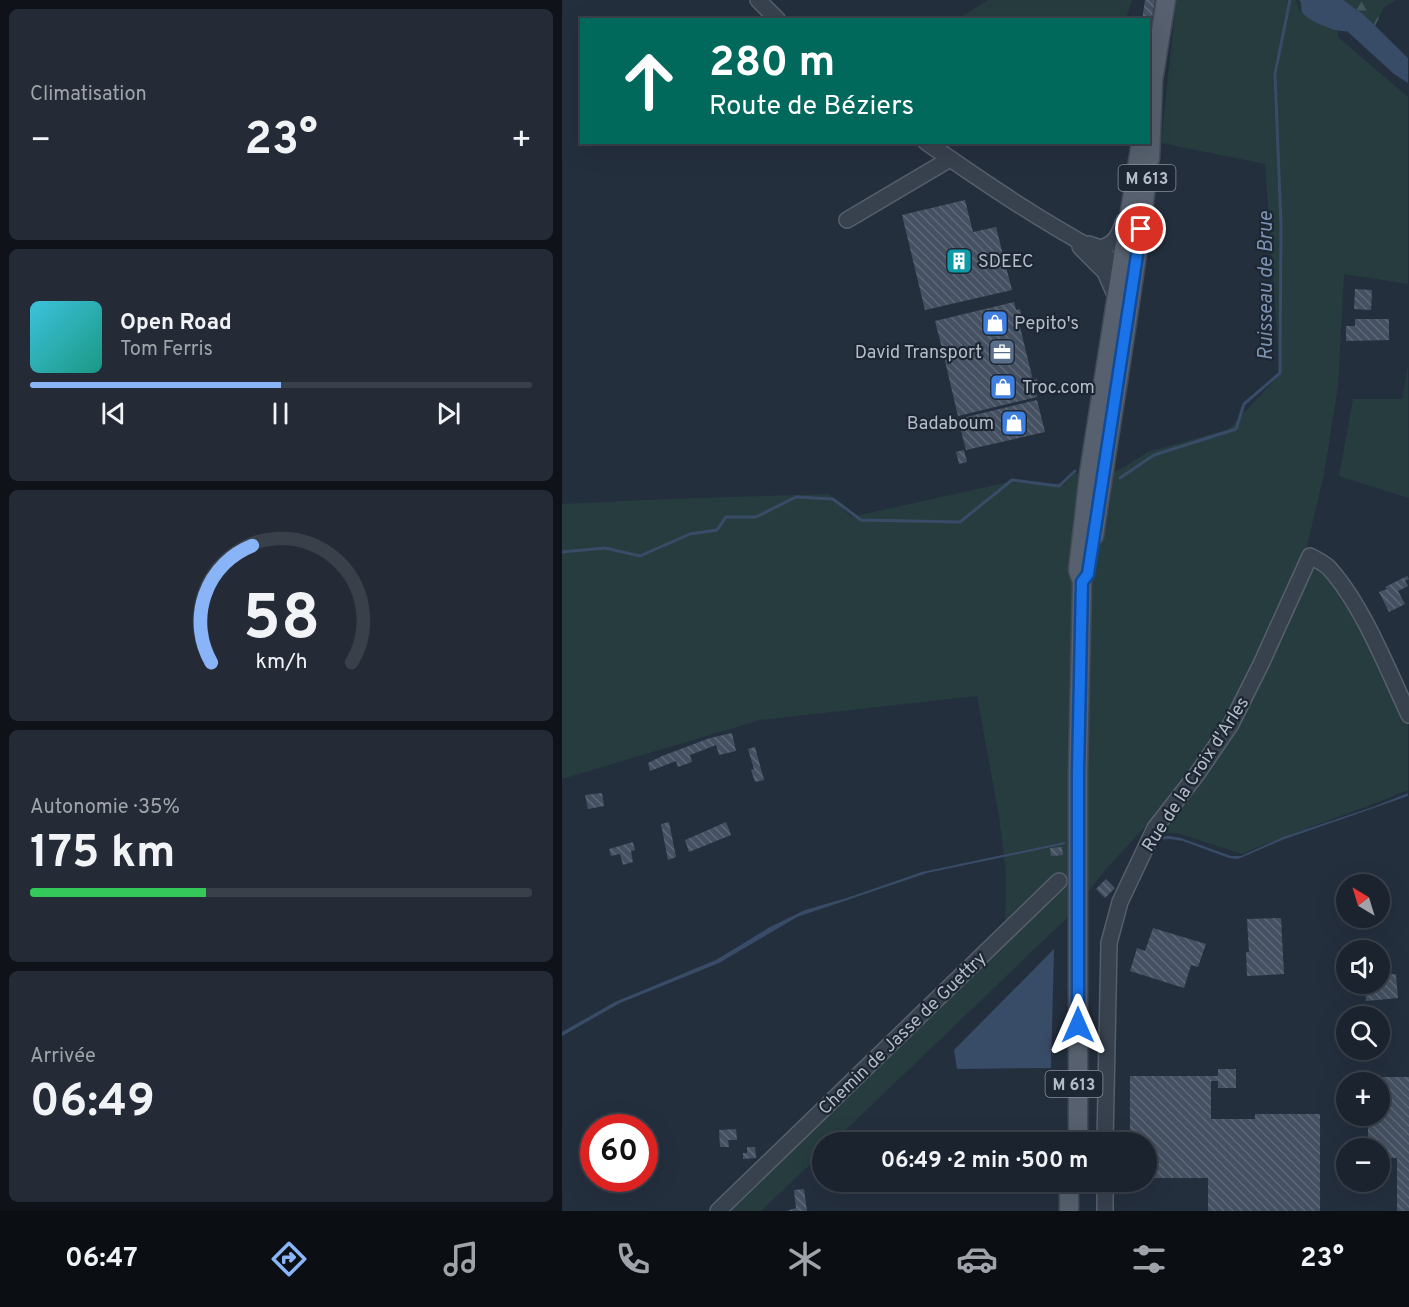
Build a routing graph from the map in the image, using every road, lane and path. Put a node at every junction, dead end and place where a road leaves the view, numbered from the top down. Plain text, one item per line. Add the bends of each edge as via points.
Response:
1 (758, 0) edge
2 (1166, 0) edge
3 (776, 18) edge
4 (1153, 83) junction
5 (1150, 94) edge
6 (929, 144) edge
7 (1141, 144) edge
8 (950, 159) junction
9 (1132, 203) junction
10 (847, 220) dead end
11 (1067, 235) junction
12 (1120, 271) junction
13 (1082, 582) junction
14 (1408, 715) edge
15 (1059, 880) dead end
16 (1078, 1025) junction
17 (1072, 1132) edge
18 (1078, 1132) edge
19 (1105, 1132) edge
20 (1069, 1192) edge
21 (1078, 1192) edge
22 (1105, 1192) edge
23 (718, 1211) edge
24 (1069, 1211) edge
25 (1079, 1211) edge
26 (1105, 1211) edge

1 - 3 street
2 - 4 main road, M 613
4 - 5 main road, M 613
4 - 12 main road, M 613 via 1152,139
6 - 8 street
7 - 9 main road, M 613
8 - 10 street
8 - 11 street
9 - 11 street via 1111,245 1101,248
9 - 12 main road, M 613
11 - 12 street via 1110,258
12 - 13 main road, M 613 via 1078,570
12 - 13 main road, M 613 via 1119,366 1088,574
13 - 16 main road, M 613
14 - 19 street, Rue de la Croix d'Arles via 1347,591 1328,567 1310,556 1231,724 1155,828 1120,902 1109,944
15 - 23 street, Chemin de Jasse de Guettry
16 - 17 main road, M 613
16 - 18 main road, M 613
20 - 24 main road
21 - 25 main road
22 - 26 street

